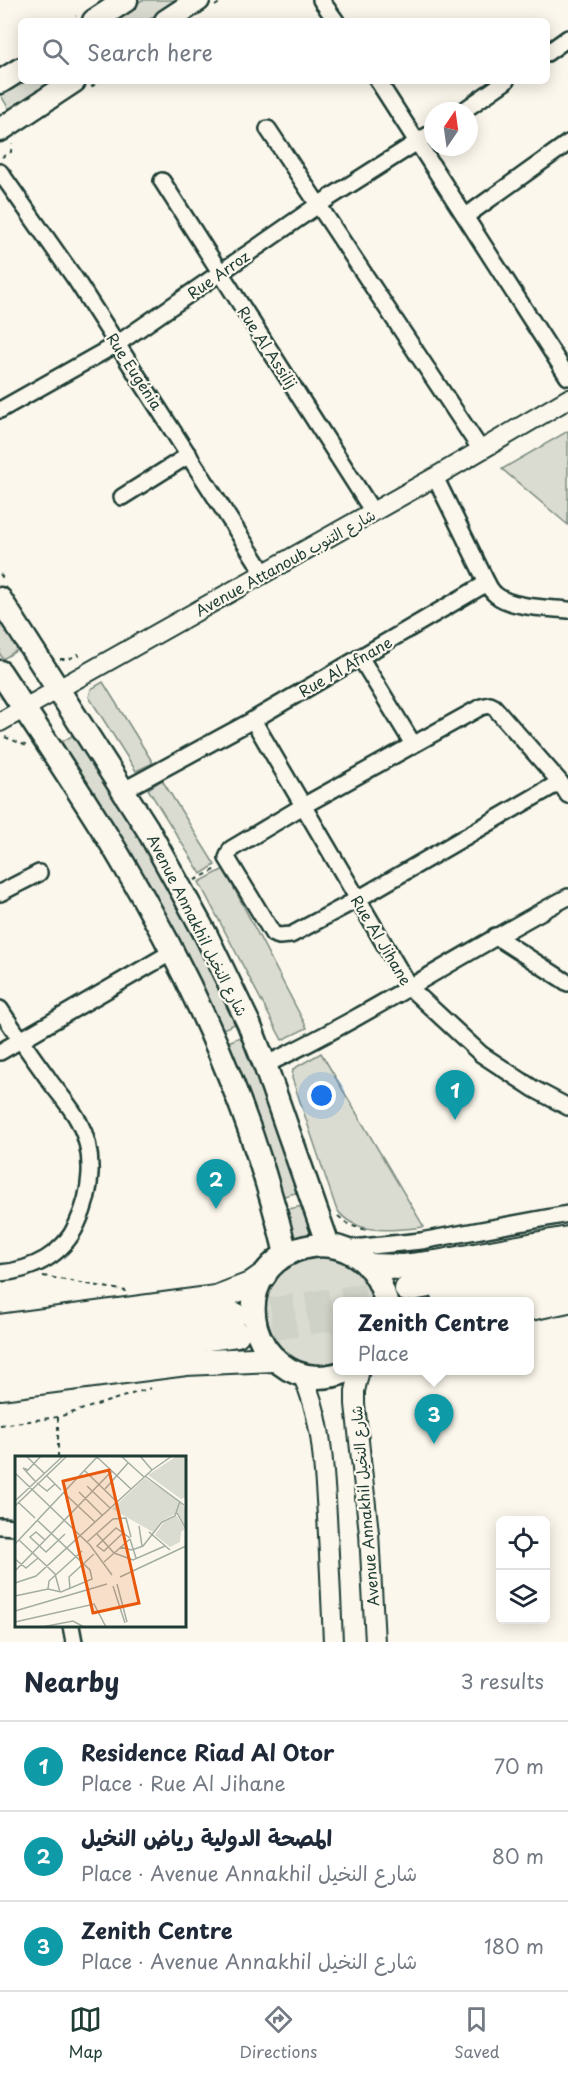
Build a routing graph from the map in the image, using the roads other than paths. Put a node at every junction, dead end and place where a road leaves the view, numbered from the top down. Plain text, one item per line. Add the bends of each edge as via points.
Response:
1 (126, 0) edge
2 (198, 0) edge
3 (321, 0) edge
4 (99, 18) edge
5 (171, 18) edge
6 (334, 18) edge
7 (568, 38) edge
8 (550, 50) edge
9 (18, 71) edge
10 (0, 82) edge
11 (69, 84) edge
12 (380, 84) edge
13 (502, 84) edge
14 (476, 102) edge
15 (268, 129) dead end
16 (0, 130) edge
17 (424, 138) edge
18 (418, 142) junction
19 (568, 143) edge
20 (0, 172) edge
21 (162, 181) dead end
22 (318, 204) junction
23 (466, 216) junction
24 (221, 273) junction
25 (117, 344) junction
26 (568, 377) edge
27 (568, 399) edge
28 (0, 409) edge
29 (482, 450) junction
30 (189, 455) junction
31 (435, 477) junction
32 (122, 497) dead end
33 (373, 512) junction
34 (264, 573) junction
35 (487, 583) junction
36 (0, 599) edge
37 (568, 610) edge
38 (360, 657) junction
39 (0, 672) edge
40 (59, 689) junction
41 (24, 708) junction
42 (253, 720) junction
43 (0, 722) edge
44 (413, 744) junction
45 (564, 789) edge
46 (124, 790) junction
47 (303, 806) junction
48 (39, 873) dead end
49 (0, 893) edge
50 (568, 897) edge
51 (358, 899) junction
52 (495, 936) junction
53 (172, 952) junction
54 (568, 983) edge
55 (410, 988) junction
56 (0, 1009) edge
57 (21, 1041) junction
58 (0, 1052) edge
59 (265, 1065) junction
60 (568, 1107) edge
61 (568, 1214) edge
62 (568, 1239) edge
63 (336, 1247) junction
64 (286, 1254) junction
65 (568, 1260) edge
66 (369, 1266) junction
67 (0, 1273) edge
68 (264, 1275) junction
69 (568, 1279) edge
70 (407, 1288) tunnel mouth
71 (384, 1297) edge
72 (470, 1297) edge
73 (568, 1300) edge
74 (534, 1307) edge
75 (0, 1327) edge
76 (0, 1348) edge
77 (274, 1359) junction
78 (0, 1366) edge
79 (302, 1375) junction
80 (335, 1375) edge
81 (359, 1375) edge
82 (0, 1387) edge
83 (0, 1526) edge
84 (15, 1527) edge
85 (71, 1627) edge
86 (74, 1642) edge
87 (333, 1642) edge
88 (375, 1642) edge

1 - 4 main road
2 - 5 main road
3 - 6 street
7 - 8 street
9 - 10 main road
11 - 16 main road
12 - 18 street
13 - 14 street
15 - 22 street
17 - 18 street, Rue Arroz
18 - 22 street, Rue Arroz
18 - 23 street
19 - 23 street
20 - 25 street, Rue Eugénia
21 - 24 street, Rue Al Assilij
22 - 24 street, Rue Arroz
22 - 29 street
23 - 26 street
24 - 25 street, Rue Arroz
24 - 33 street, Rue Al Assilij
25 - 28 street, Rue Arroz
25 - 30 street, Rue Eugénia
27 - 29 street, Avenue Attanoub شارع التنوب
29 - 31 street, Avenue Attanoub شارع التنوب
30 - 32 street
30 - 34 street, Rue Eugénia
31 - 33 street, Avenue Attanoub شارع التنوب
31 - 35 street
33 - 34 street, Avenue Attanoub شارع التنوب
34 - 40 street, Avenue Attanoub شارع التنوب
35 - 37 street via 502,599
35 - 38 street, Rue Al Afnane
36 - 40 main road, Avenue Annakhil شارع النخيل
38 - 42 street, Rue Al Afnane
38 - 44 street
39 - 41 main road
40 - 41 street, Avenue Attanoub شارع التنوب
40 - 46 main road, Avenue Annakhil شارع النخيل
41 - 43 street, Avenue Attanoub شارع التنوب
41 - 53 main road via 117,852
42 - 46 street, Rue Al Afnane
42 - 47 street, Rue Al Jihane
44 - 45 street via 481,707 494,707
44 - 47 street
45 - 51 street
46 - 59 main road, Avenue Annakhil شارع النخيل via 197,918
47 - 51 street, Rue Al Jihane
47 - 51 street via 231,849 228,860 273,934 279,936 291,935
48 - 49 street
50 - 52 street
51 - 55 street, Rue Al Jihane
52 - 54 street
52 - 55 street
53 - 57 street
53 - 64 main road via 228,1075 275,1208
55 - 59 street
55 - 60 street, Rue Al Jihane via 481,1054
56 - 57 street
57 - 58 street
57 - 67 street via 79,1122 87,1144 90,1187 73,1234 56,1252 39,1264
59 - 63 main road, Avenue Annakhil شارع النخيل
61 - 63 street via 450,1236
62 - 66 highway via 420,1265
63 - 64 main road via 313,1245
63 - 66 main road
64 - 68 main road
65 - 70 highway
66 - 71 main road via 378,1277
68 - 75 highway via 216,1298
68 - 77 main road via 254,1304 254,1319
69 - 72 highway
73 - 74 highway
76 - 78 highway via 236,1324
77 - 79 main road
77 - 82 highway via 186,1363
79 - 80 main road
79 - 87 street via 317,1414 322,1445
81 - 88 street, Avenue Annakhil شارع النخيل via 355,1404 369,1533
83 - 84 street
85 - 86 street

